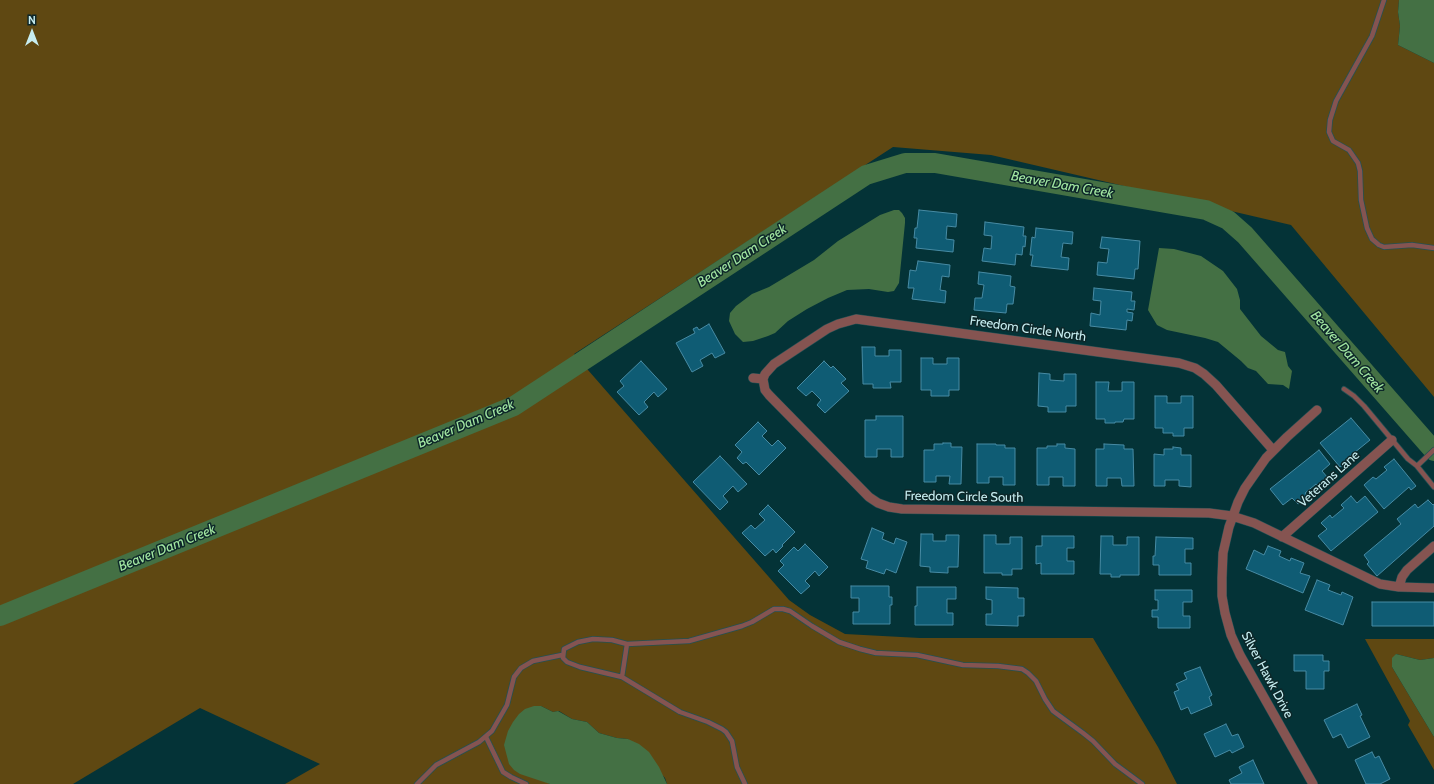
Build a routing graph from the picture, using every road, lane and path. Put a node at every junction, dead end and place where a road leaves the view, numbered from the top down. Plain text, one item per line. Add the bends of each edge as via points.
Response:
1 (1384, 0) edge
2 (1434, 248) edge
3 (753, 378) dead end
4 (763, 379) junction
5 (1344, 389) dead end
6 (1317, 410) dead end
7 (1392, 440) junction
8 (1273, 450) junction
9 (1434, 450) edge
10 (1417, 466) junction
11 (1434, 487) edge
12 (1232, 516) junction
13 (1282, 537) junction
14 (1434, 546) edge
15 (1399, 587) junction
16 (1434, 588) edge
17 (627, 644) junction
18 (562, 655) junction
19 (622, 677) junction
20 (486, 737) junction
21 (417, 784) edge
22 (526, 784) edge
23 (746, 784) edge
24 (1142, 784) edge
25 (1313, 784) edge

1 - 2 lane via 1372,36 1336,101 1329,132 1333,141 1348,150 1358,163 1361,200 1372,239 1384,247 1412,245
3 - 4 street
4 - 8 street, Freedom Circle North via 774,364 814,338 838,324 856,319 1179,363 1195,368 1216,385
4 - 12 street, Freedom Circle South via 769,395 869,497 890,507 1209,513
5 - 7 lane via 1364,406
6 - 8 street, Silver Hawk Drive
7 - 10 lane
7 - 13 street, Veterans Lane
8 - 12 street, Silver Hawk Drive via 1245,488
9 - 10 lane
10 - 11 lane
12 - 13 street via 1254,523
12 - 25 street, Silver Hawk Drive via 1222,566 1222,596 1228,623 1244,664
13 - 15 street via 1380,584
14 - 15 street via 1407,570
15 - 16 street
17 - 18 lane via 586,640 566,647
17 - 19 lane
17 - 24 lane via 689,641 742,626 778,609 790,611 839,642 876,653 917,655 963,665 1013,667 1033,677 1048,705 1059,717 1093,741 1114,764
18 - 19 lane via 564,660 572,665
18 - 20 lane via 533,661 517,672 503,715
19 - 23 lane via 680,712 716,725 726,732 732,741 737,767
20 - 21 lane via 442,761
20 - 22 lane via 503,772

